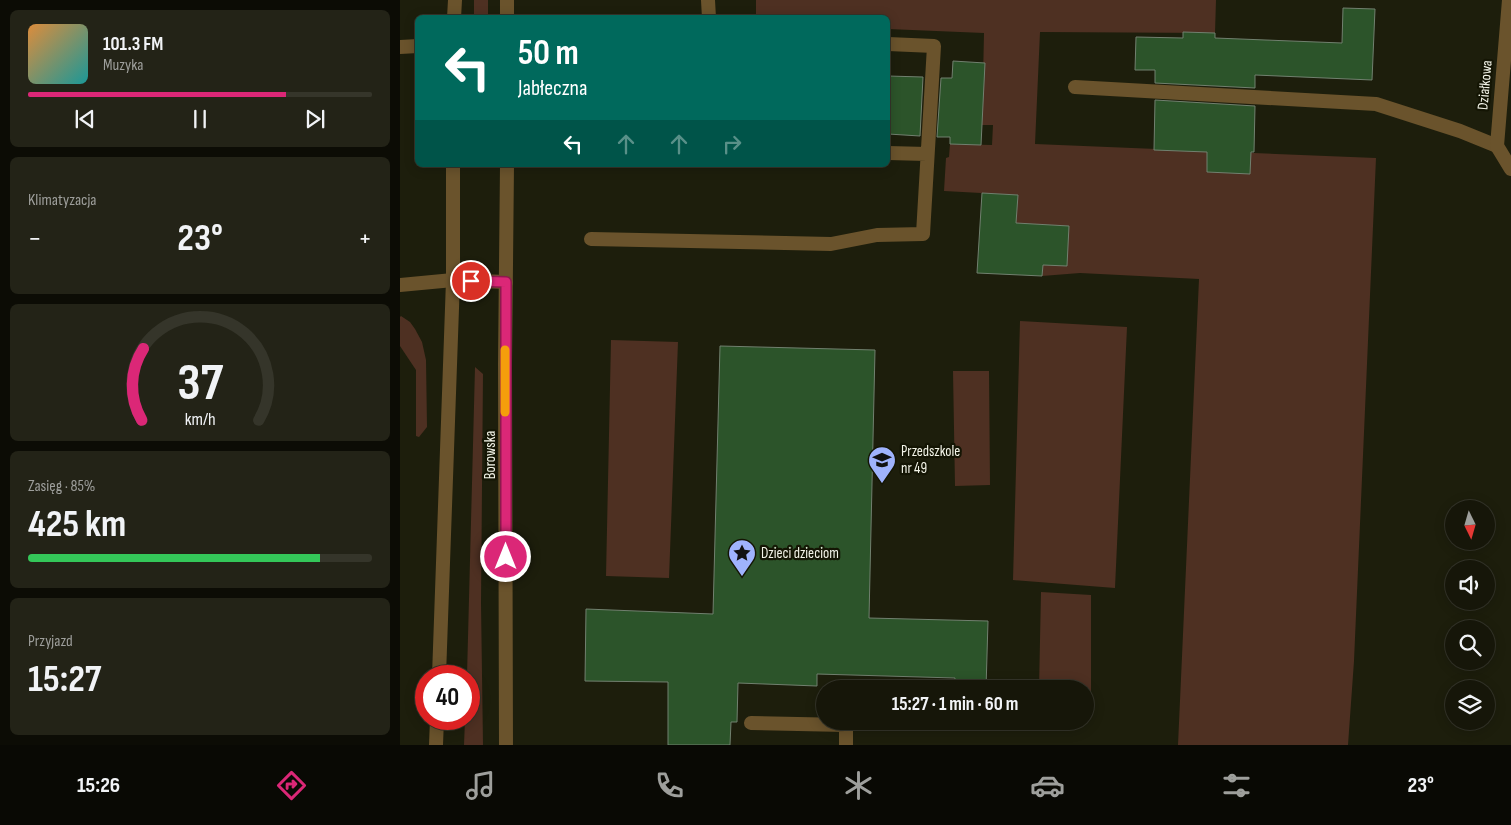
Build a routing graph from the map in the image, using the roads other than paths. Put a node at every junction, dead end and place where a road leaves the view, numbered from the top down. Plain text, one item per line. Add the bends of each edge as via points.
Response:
1 (454, 0) edge
2 (507, 0) edge
3 (708, 0) edge
4 (1509, 0) edge
5 (454, 15) edge
6 (507, 15) edge
7 (709, 15) edge
8 (890, 44) edge
9 (415, 46) edge
10 (400, 47) edge
11 (1076, 87) dead end
12 (1497, 146) junction
13 (890, 153) edge
14 (927, 154) junction
15 (453, 167) edge
16 (507, 167) edge
17 (1511, 169) edge
18 (591, 239) dead end
19 (453, 280) junction
20 (506, 282) junction
21 (400, 285) edge
22 (439, 665) edge
23 (752, 723) dead end
24 (437, 730) edge
25 (436, 745) edge
26 (506, 745) edge
27 (846, 745) edge

1 - 5 street
2 - 6 street
3 - 7 street
4 - 12 street, Działkowa
8 - 14 street via 934,46
9 - 10 street
11 - 12 street via 1376,104
12 - 17 street
13 - 14 street
14 - 18 street via 923,234 877,235 831,244
15 - 19 street
16 - 20 street, Borowska
19 - 20 street
19 - 21 street
19 - 22 street
20 - 26 street, Borowska
23 - 27 street via 846,725
24 - 25 street

